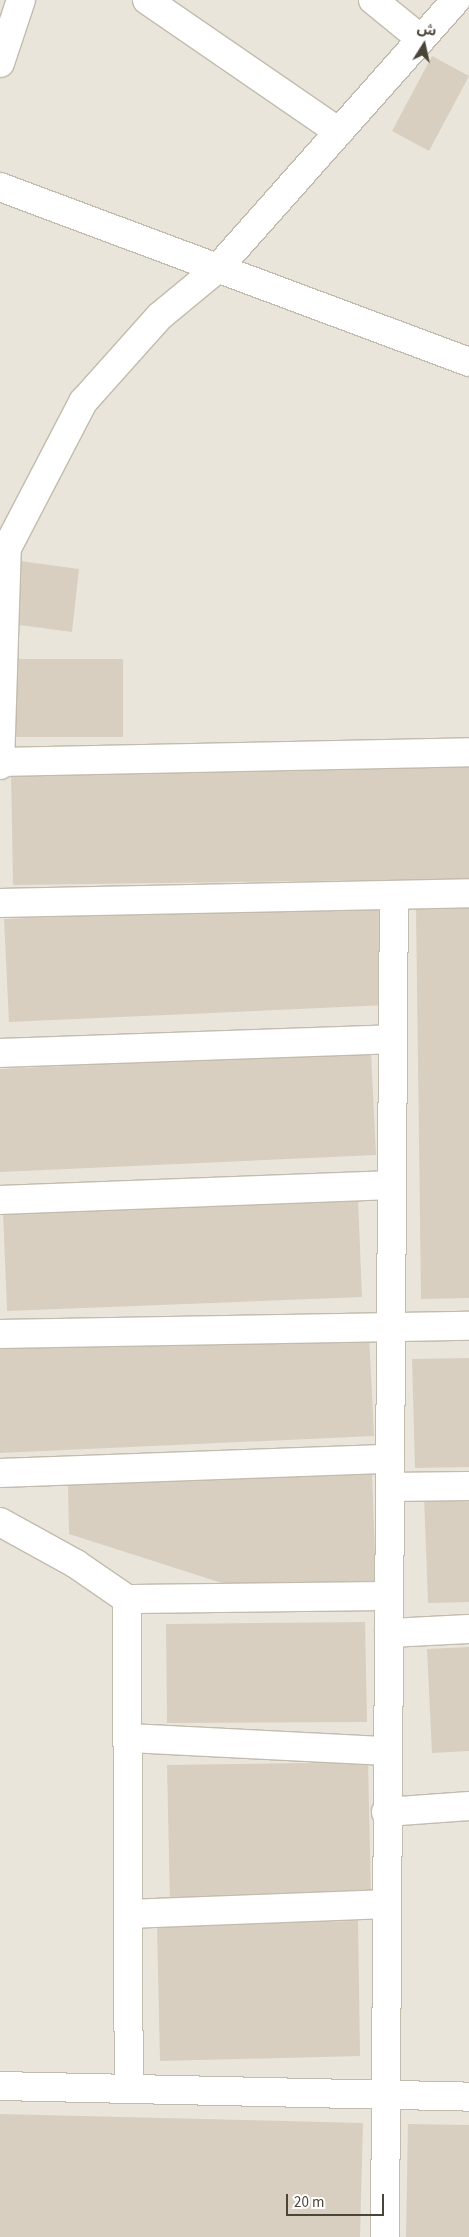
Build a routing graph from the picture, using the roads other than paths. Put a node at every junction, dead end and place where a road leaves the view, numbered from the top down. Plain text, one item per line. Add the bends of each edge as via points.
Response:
1 (21, 0) edge
2 (147, 0) edge
3 (374, 0) edge
4 (456, 0) edge
5 (421, 39) junction
6 (0, 63) edge
7 (339, 132) junction
8 (0, 187) edge
9 (218, 268) junction
10 (469, 362) edge
11 (469, 752) edge
12 (0, 763) edge
13 (469, 893) edge
14 (394, 895) junction
15 (0, 903) edge
16 (392, 1039) junction
17 (0, 1053) edge
18 (392, 1184) junction
19 (0, 1200) edge
20 (469, 1326) edge
21 (390, 1328) junction
22 (0, 1334) edge
23 (390, 1460) junction
24 (0, 1473) edge
25 (469, 1486) edge
26 (390, 1488) junction
27 (0, 1522) edge
28 (389, 1596) junction
29 (127, 1599) junction
30 (469, 1629) edge
31 (389, 1633) junction
32 (128, 1738) junction
33 (388, 1751) junction
34 (469, 1806) edge
35 (386, 1812) junction
36 (387, 1904) junction
37 (128, 1914) junction
38 (0, 2086) edge
39 (129, 2090) junction
40 (386, 2094) junction
41 (469, 2097) edge
42 (385, 2237) edge

1 - 6 street
2 - 7 street
3 - 5 street
4 - 5 street
5 - 7 street
7 - 9 street
8 - 9 street
9 - 10 street
9 - 12 street via 160,316 83,402 12,533 5,562
11 - 12 street
13 - 14 street
14 - 15 street
14 - 16 street
16 - 17 street
16 - 18 street
18 - 19 street
18 - 21 street
20 - 21 street
21 - 22 street
21 - 23 street
23 - 24 street
23 - 26 street
25 - 26 street
26 - 28 street
27 - 29 street via 76,1564
28 - 29 street
28 - 31 street
29 - 32 street
30 - 31 street
31 - 33 street
32 - 33 street
32 - 37 street
33 - 35 street
34 - 35 street
35 - 36 street
36 - 37 street
36 - 40 street
37 - 39 street
38 - 39 street
39 - 40 street
40 - 41 street
40 - 42 street

